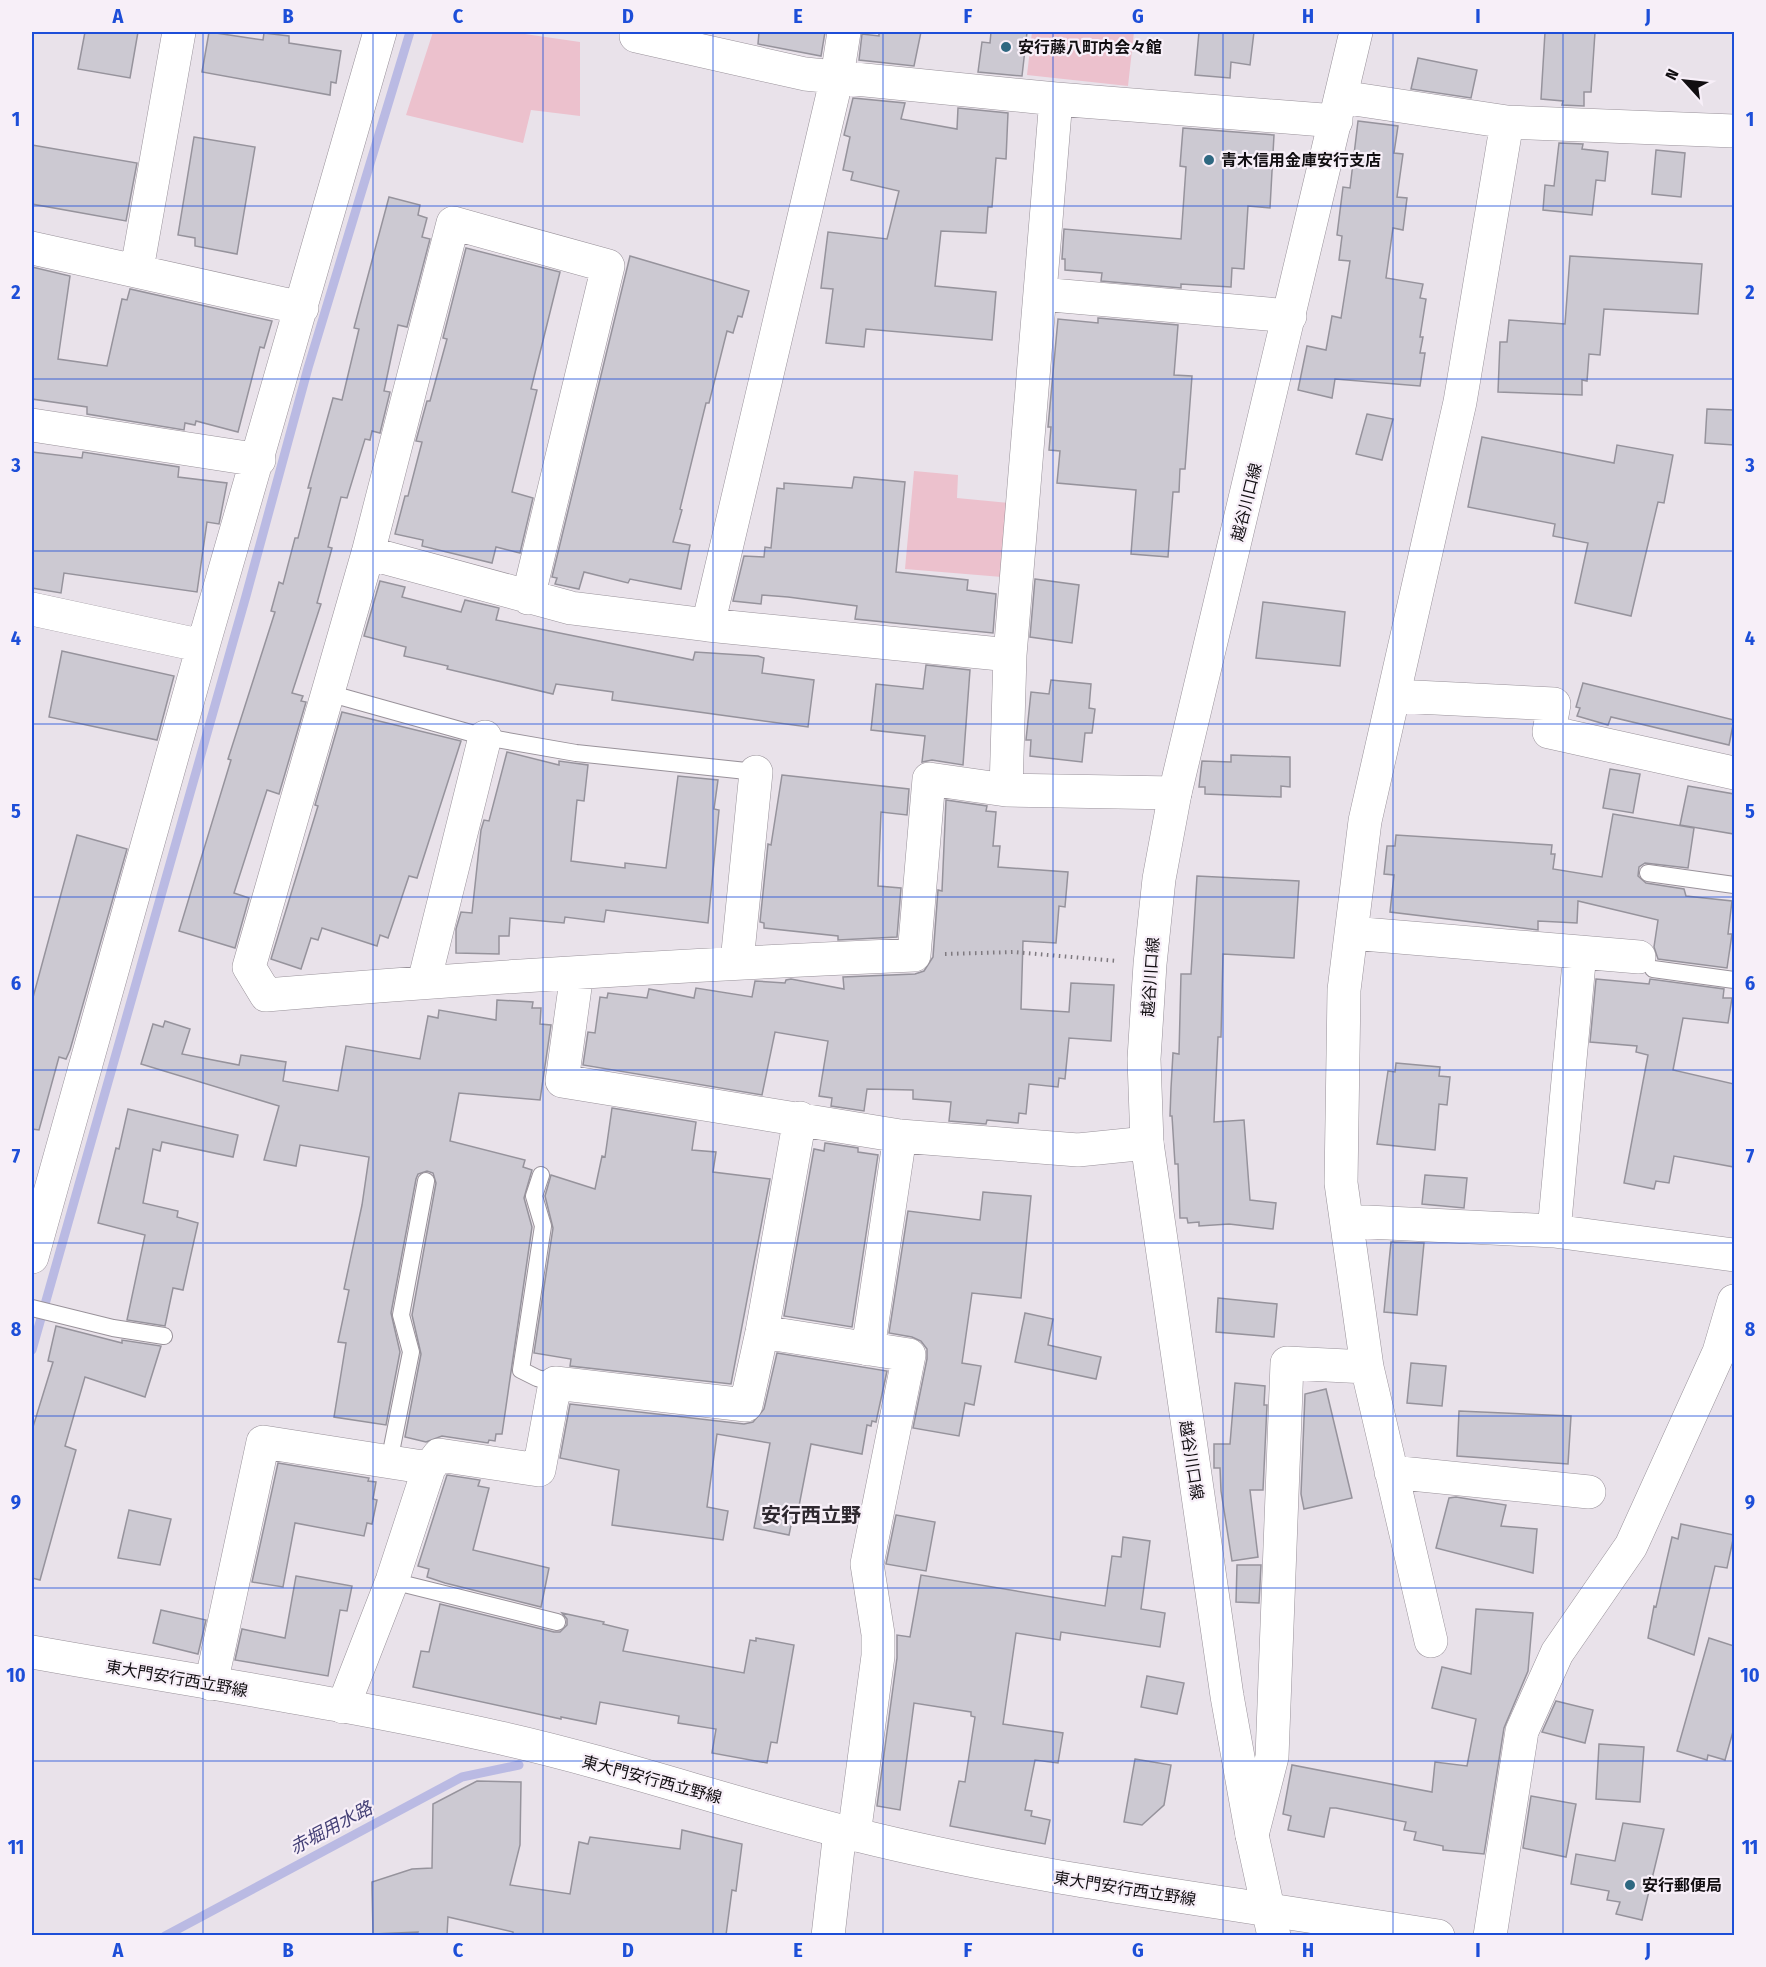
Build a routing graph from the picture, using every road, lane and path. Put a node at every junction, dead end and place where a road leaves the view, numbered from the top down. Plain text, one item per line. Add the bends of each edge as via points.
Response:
1 (179, 32) edge
2 (636, 32) edge
3 (844, 32) edge
4 (1356, 32) edge
5 (373, 33) edge
6 (837, 77) junction
7 (1056, 99) junction
8 (1338, 109) junction
9 (1508, 122) junction
10 (1734, 130) edge
11 (32, 248) edge
12 (137, 269) junction
13 (1040, 294) junction
14 (302, 308) junction
15 (1290, 316) junction
16 (32, 425) edge
17 (259, 460) junction
18 (368, 553) junction
19 (528, 598) junction
20 (32, 609) edge
21 (708, 625) junction
22 (203, 646) junction
23 (1010, 655) junction
24 (328, 693) junction
25 (1395, 696) junction
26 (485, 737) junction
27 (756, 772) joint
28 (1734, 773) edge
29 (1006, 790) junction
30 (1175, 793) junction
31 (1647, 873) dead end
32 (1734, 885) edge
33 (1351, 933) junction
34 (1580, 952) junction
35 (914, 955) junction
36 (737, 962) junction
37 (1646, 963) joint
38 (1150, 964) junction
39 (577, 974) junction
40 (1734, 980) edge
41 (424, 982) junction
42 (800, 1118) junction
43 (900, 1136) junction
44 (1147, 1143) junction
45 (541, 1174) dead end
46 (426, 1181) dead end
47 (1347, 1221) junction
48 (1554, 1231) junction
49 (33, 1245) edge
50 (1734, 1255) edge
51 (1734, 1301) edge
52 (32, 1308) edge
53 (762, 1332) junction
54 (164, 1336) dead end
55 (867, 1349) junction
56 (1366, 1367) junction
57 (555, 1383) junction
58 (389, 1462) junction
59 (429, 1468) junction
60 (1391, 1472) junction
61 (1589, 1492) dead end
62 (392, 1581) junction
63 (557, 1622) dead end
64 (1431, 1641) dead end
65 (32, 1653) edge
66 (211, 1684) junction
67 (343, 1707) junction
68 (847, 1833) junction
69 (1252, 1835) junction
70 (1272, 1923) edge
71 (828, 1935) edge
72 (1438, 1935) edge
73 (1490, 1935) edge

1 - 12 street
2 - 6 street via 636,36 805,74
3 - 6 street
4 - 8 street, 越谷川口線
5 - 14 street
6 - 7 street
6 - 21 street
7 - 8 street
7 - 13 street
8 - 9 street
8 - 15 street, 越谷川口線
9 - 10 street
9 - 25 street via 1460,402
11 - 12 street
12 - 14 street
13 - 15 street
13 - 23 street
14 - 17 street
15 - 30 street, 越谷川口線
16 - 17 street
17 - 22 street
18 - 19 street
18 - 19 street via 453,223 608,266
18 - 24 street
19 - 21 street via 571,608
20 - 22 street
21 - 23 street
22 - 49 street
23 - 29 street
24 - 26 lane
24 - 41 street via 249,967 266,995
25 - 28 street via 1554,704 1549,732
25 - 33 street via 1365,821
26 - 27 lane via 576,753
26 - 41 street
27 - 36 street
29 - 30 street
29 - 35 street via 929,779
30 - 38 street, 越谷川口線 via 1159,879
31 - 32 lane
33 - 34 street
33 - 47 street via 1344,990 1341,1183
34 - 37 street
34 - 48 street
35 - 36 street
35 - 38 path via 1014,952
36 - 39 street
37 - 40 lane
38 - 44 street, 越谷川口線 via 1144,1059
39 - 41 street
39 - 42 street via 562,1081
42 - 43 street
42 - 53 street
43 - 44 street via 1078,1150
43 - 55 street
44 - 69 street, 越谷川口線 via 1227,1696
45 - 57 lane via 534,1196 543,1226 521,1370
46 - 58 lane via 401,1315 411,1352
47 - 48 street
47 - 56 street
48 - 50 street
51 - 73 street via 1719,1352 1630,1546 1557,1653 1522,1731
52 - 54 lane
53 - 55 street
53 - 57 street via 746,1405
55 - 68 street via 909,1355 867,1564 878,1656
56 - 60 street
56 - 69 street via 1287,1363 1272,1757
57 - 59 street via 539,1470 439,1455
58 - 59 street
58 - 66 street via 263,1442
59 - 62 street
60 - 61 street
60 - 64 street
62 - 63 lane
62 - 67 street
65 - 66 street, 東大門安行西立野線
66 - 67 street, 東大門安行西立野線
67 - 68 street, 東大門安行西立野線 via 502,1738
68 - 70 street, 東大門安行西立野線
68 - 71 street
69 - 70 street, 越谷川口線
70 - 72 street, 東大門安行西立野線

